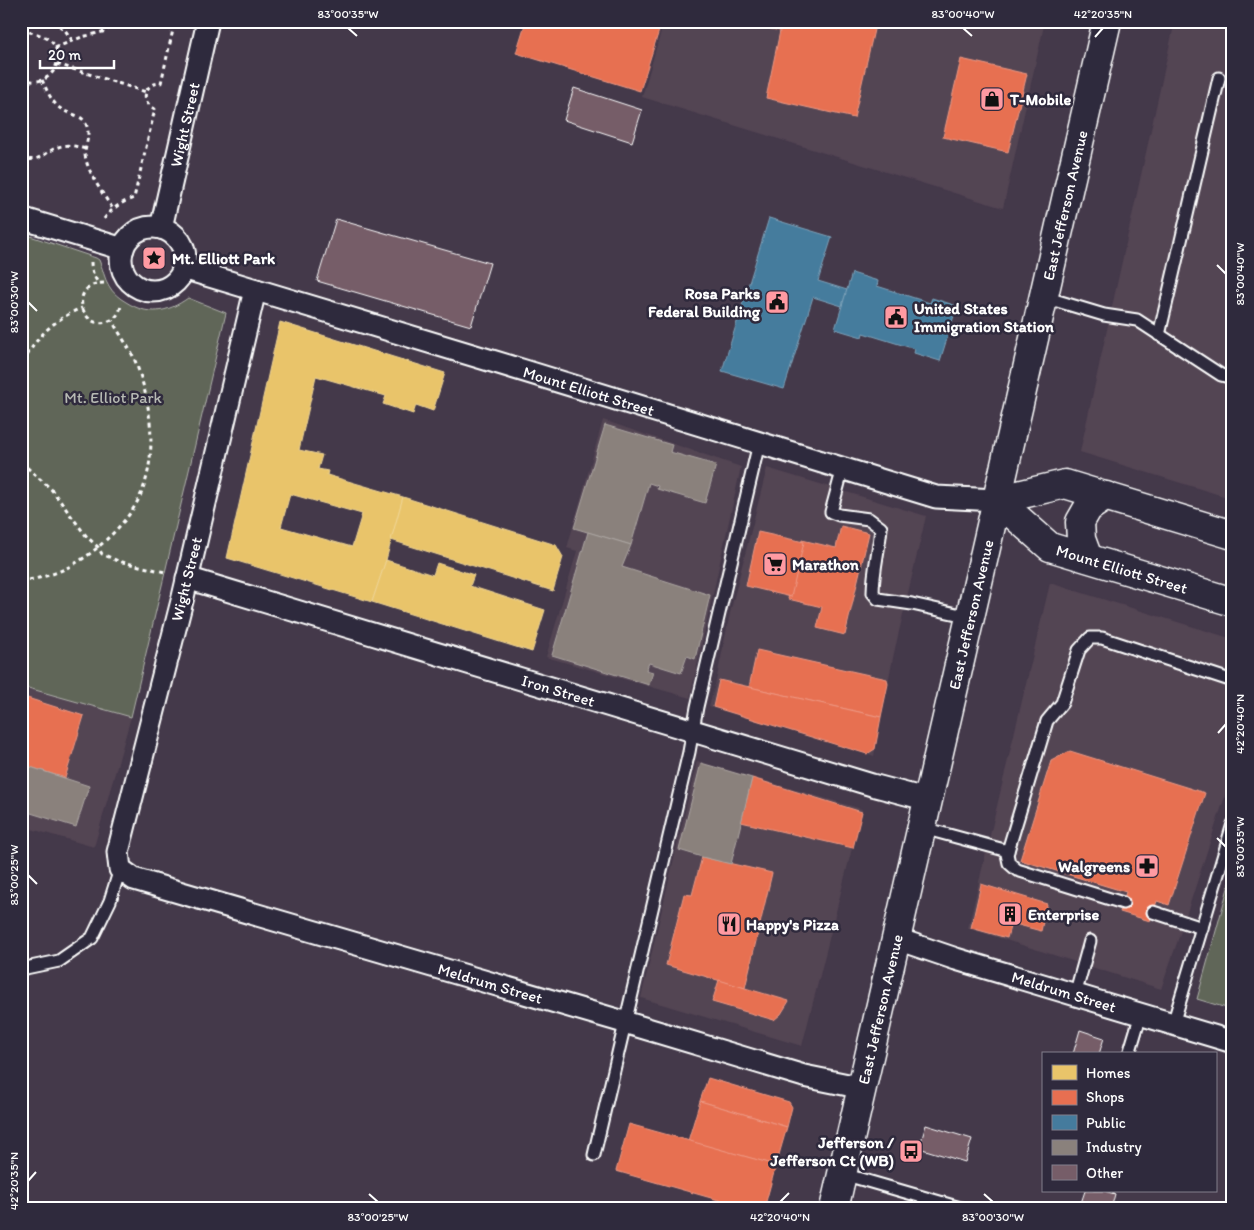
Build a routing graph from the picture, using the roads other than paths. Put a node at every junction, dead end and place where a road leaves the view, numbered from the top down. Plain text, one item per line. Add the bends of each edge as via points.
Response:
1 (208, 21) edge
2 (1107, 21) edge
3 (1219, 78) dead end
4 (21, 218) edge
5 (161, 228) junction
6 (123, 249) junction
7 (183, 268) junction
8 (255, 290) junction
9 (1044, 297) junction
10 (1159, 335) junction
11 (1233, 378) edge
12 (759, 443) junction
13 (843, 468) junction
14 (1106, 496) junction
15 (997, 500) junction
16 (1233, 535) edge
17 (1088, 558) junction
18 (187, 578) junction
19 (1230, 600) edge
20 (970, 618) junction
21 (1233, 681) edge
22 (692, 731) junction
23 (929, 800) junction
24 (922, 828) junction
25 (1232, 828) edge
26 (1008, 851) junction
27 (120, 869) junction
28 (1123, 903) dead end
29 (1153, 912) dead end
30 (1202, 928) junction
31 (897, 939) junction
32 (1090, 941) dead end
33 (21, 969) edge
34 (1075, 994) junction
35 (1141, 1014) junction
36 (624, 1022) junction
37 (1173, 1024) junction
38 (1233, 1042) edge
39 (1129, 1052) edge
40 (862, 1088) junction
41 (594, 1155) dead end
42 (843, 1174) junction
43 (834, 1209) edge
44 (964, 1209) edge

1 - 5 street, Wight Street
2 - 9 main road, East Jefferson Avenue
3 - 10 lane
4 - 6 street
5 - 6 street via 142,229 127,240
5 - 7 street via 169,231 181,244 185,260
6 - 7 street via 122,269 134,285 143,289 163,289 179,278
7 - 8 street, Mount Elliott Street
8 - 12 street, Mount Elliott Street
8 - 18 street, Wight Street
9 - 10 lane via 1104,315 1137,320
9 - 15 main road, East Jefferson Avenue
10 - 11 lane via 1221,375
12 - 13 street, Mount Elliott Street
12 - 22 lane
13 - 15 street, Mount Elliott Street via 936,497
13 - 20 lane via 831,512 869,519 881,528 873,578 873,593 878,599
14 - 15 main road, Mount Elliott Street via 1065,484
14 - 16 main road, Mount Elliott Street
14 - 17 main road via 1088,508 1080,522 1081,539
15 - 17 main road, Mount Elliott Street via 1050,547
15 - 20 main road, East Jefferson Avenue
17 - 19 main road, Mount Elliott Street
18 - 22 street, Iron Street
18 - 27 street, Wight Street via 118,852
20 - 23 main road, East Jefferson Avenue
21 - 26 lane via 1102,638 1090,638 1079,650 1062,703 1047,721
22 - 23 street, Iron Street
22 - 36 lane
23 - 24 main road, East Jefferson Avenue
24 - 26 lane
24 - 31 main road, East Jefferson Avenue
25 - 30 lane
26 - 28 lane via 1010,863 1017,870
27 - 33 lane via 110,901 92,938 59,961
27 - 36 street, Meldrum Street via 134,879
29 - 30 lane
30 - 37 lane
31 - 34 street, Meldrum Street
31 - 40 main road, East Jefferson Avenue
32 - 34 lane
34 - 35 street, Meldrum Street
35 - 37 street, Meldrum Street
35 - 39 lane
36 - 40 street, Meldrum Street via 804,1076
36 - 41 lane
37 - 38 street, Meldrum Street
40 - 42 main road, East Jefferson Avenue
42 - 43 main road, East Jefferson Avenue
42 - 44 lane

